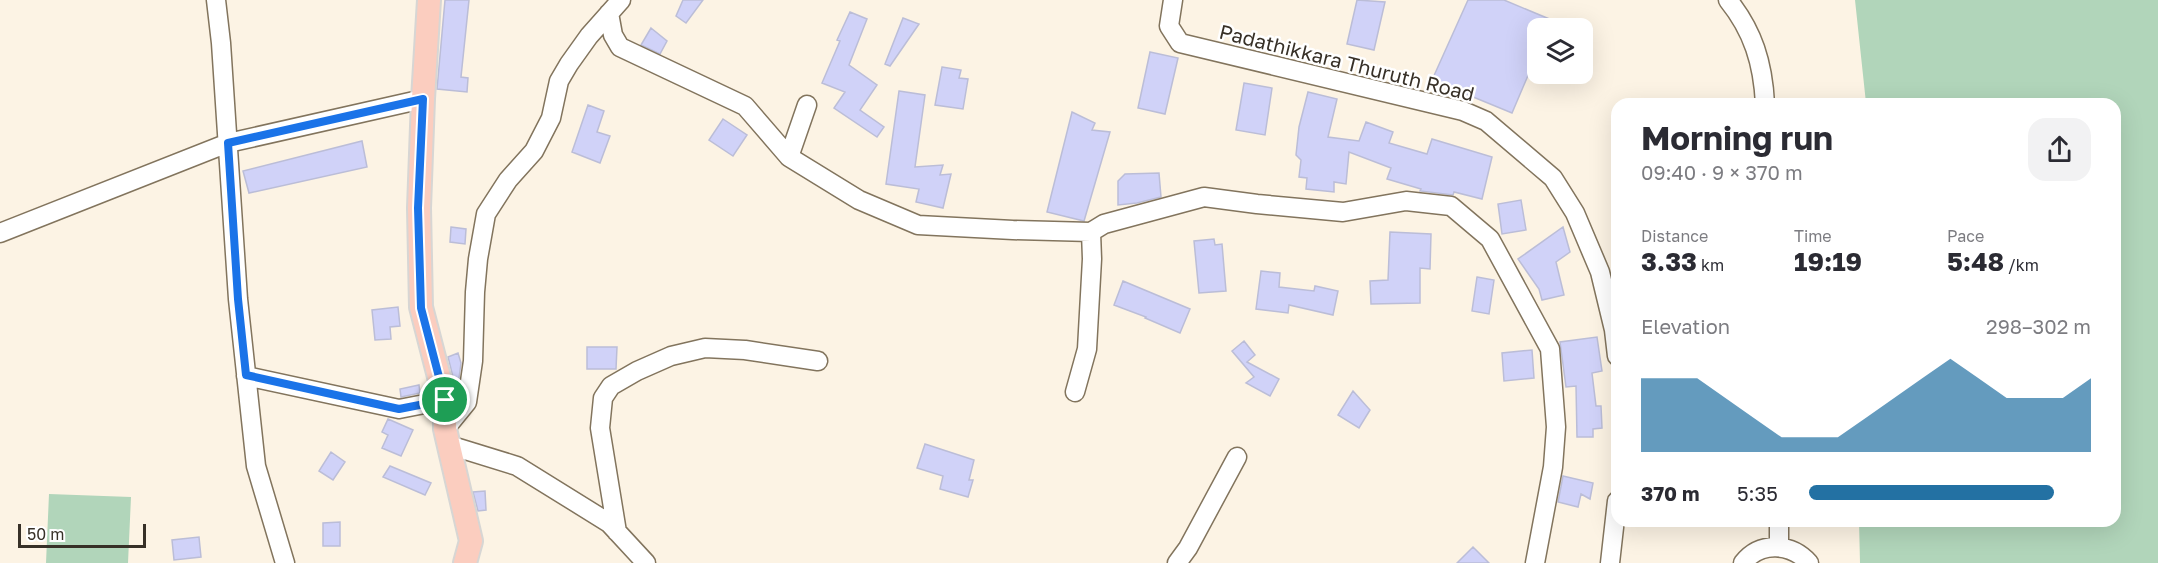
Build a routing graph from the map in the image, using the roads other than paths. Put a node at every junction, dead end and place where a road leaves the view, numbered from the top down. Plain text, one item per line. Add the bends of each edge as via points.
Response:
1 (216, 0) edge
2 (429, 0) edge
3 (1173, 0) edge
4 (1728, 0) edge
5 (615, 7) edge
6 (1764, 98) edge
7 (423, 99) junction
8 (807, 105) dead end
9 (228, 143) junction
10 (789, 157) junction
11 (1091, 232) junction
12 (0, 234) edge
13 (1611, 318) edge
14 (818, 361) dead end
15 (246, 375) junction
16 (1075, 392) dead end
17 (445, 400) junction
18 (447, 437) junction
19 (1237, 457) dead end
20 (1614, 527) edge
21 (1779, 527) edge
22 (617, 532) junction
23 (1779, 547) junction
24 (285, 563) edge
25 (465, 563) edge
26 (646, 563) edge
27 (1177, 563) edge
28 (1535, 563) edge
29 (1610, 563) edge
30 (1743, 563) edge
31 (1809, 563) edge

1 - 9 street
2 - 7 main road
3 - 13 street, Padathikkara Thuruth Road via 1169,26 1180,43 1463,111 1486,121 1553,178 1575,213 1600,272
4 - 6 street via 1743,18 1758,54
5 - 10 street via 613,35 620,47 745,106
5 - 18 street via 568,64 559,81 551,118 534,151 508,180 486,214 476,281 467,402
7 - 9 street
7 - 17 main road via 418,208 421,308
8 - 10 street
9 - 12 street
9 - 15 street
10 - 11 street via 859,200 918,225
11 - 16 street via 1087,350
11 - 28 street via 1104,224 1204,197 1343,212 1406,201 1450,206 1490,239 1550,349 1556,427 1553,467
14 - 22 street via 705,348 671,356 611,386 603,398 600,428
15 - 17 street via 399,409
15 - 24 street via 256,466
17 - 18 main road
18 - 22 street via 517,466 609,523
18 - 25 main road via 471,541
19 - 27 street
20 - 29 street
21 - 23 street
22 - 26 street
23 - 30 street via 1762,549
23 - 31 street via 1795,551

